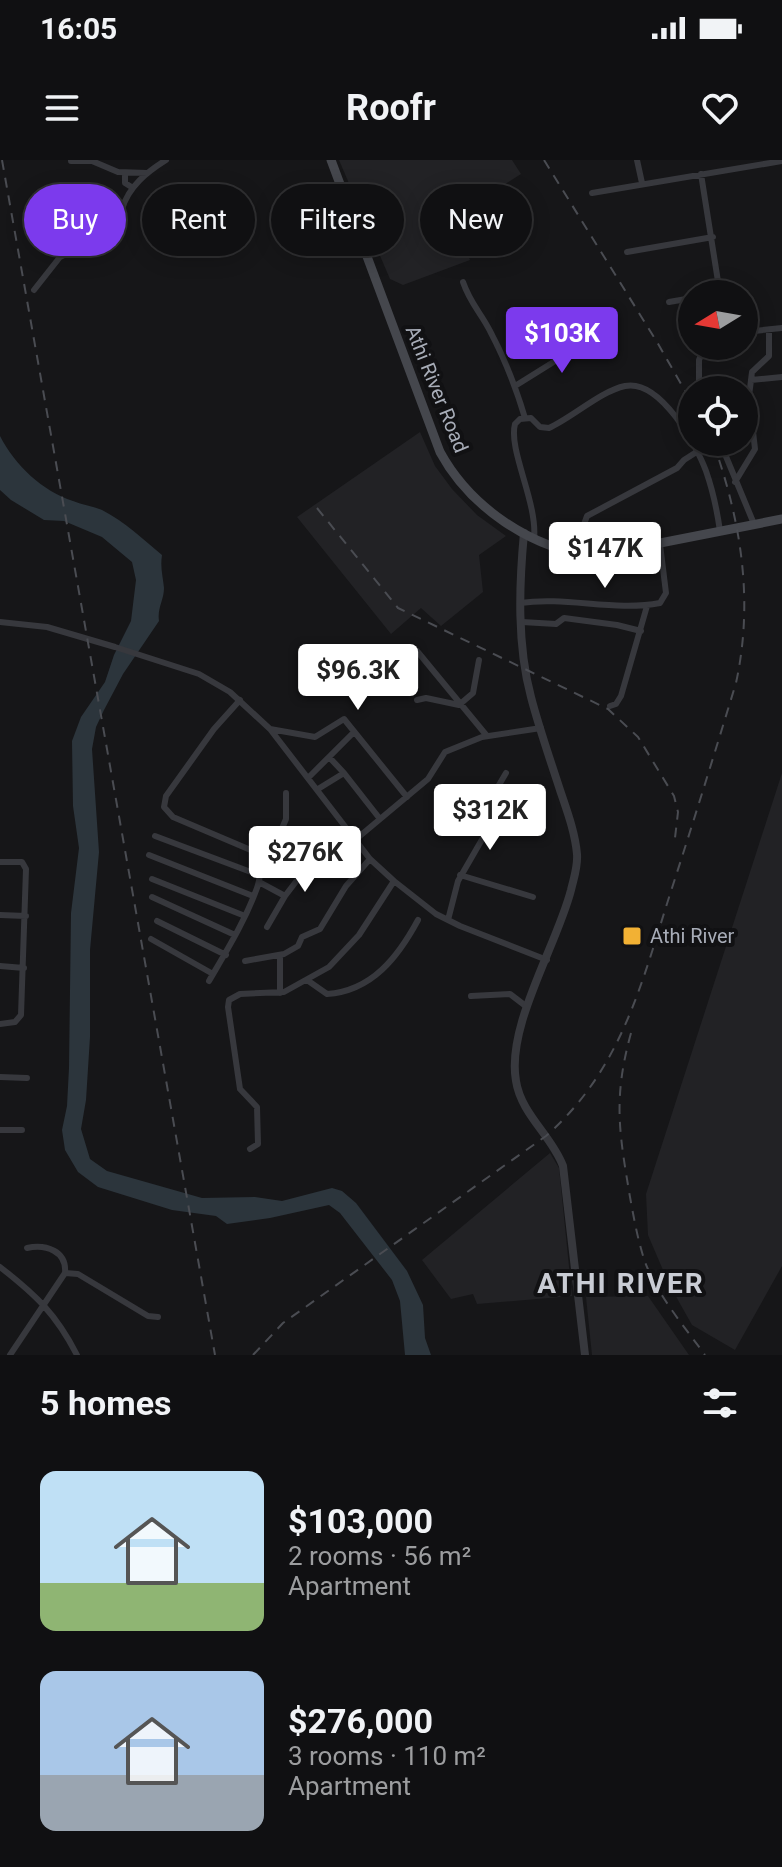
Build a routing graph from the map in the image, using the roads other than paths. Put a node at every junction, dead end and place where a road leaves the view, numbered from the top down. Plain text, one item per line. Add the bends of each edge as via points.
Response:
1 (166, 160) edge
2 (331, 160) edge
3 (637, 160) edge
4 (71, 161) edge
5 (782, 161) edge
6 (125, 173) junction
7 (147, 173) junction
8 (701, 174) junction
9 (642, 183) junction
10 (133, 188) junction
11 (592, 193) dead end
12 (713, 237) junction
13 (627, 252) dead end
14 (718, 280) edge
15 (463, 282) dead end
16 (34, 290) dead end
17 (678, 300) edge
18 (669, 302) dead end
19 (782, 328) edge
20 (758, 331) edge
21 (769, 331) junction
22 (592, 338) dead end
23 (752, 376) edge
24 (782, 377) edge
25 (758, 379) edge
26 (515, 386) junction
27 (525, 418) junction
28 (678, 423) edge
29 (691, 456) edge
30 (700, 456) edge
31 (725, 456) edge
32 (751, 456) edge
33 (735, 482) junction
34 (782, 519) edge
35 (754, 524) junction
36 (720, 531) junction
37 (524, 533) junction
38 (534, 539) junction
39 (660, 544) junction
40 (594, 556) junction
41 (520, 603) junction
42 (647, 606) junction
43 (0, 622) edge
44 (522, 622) junction
45 (641, 631) junction
46 (417, 651) dead end
47 (479, 660) dead end
48 (240, 700) junction
49 (417, 700) dead end
50 (459, 705) junction
51 (610, 706) dead end
52 (541, 728) junction
53 (270, 729) junction
54 (353, 733) junction
55 (487, 736) junction
56 (329, 757) junction
57 (344, 773) junction
58 (506, 773) dead end
59 (309, 777) junction
60 (318, 789) junction
61 (286, 793) dead end
62 (407, 797) junction
63 (380, 819) junction
64 (345, 827) junction
65 (155, 836) dead end
66 (330, 837) junction
67 (355, 840) junction
68 (274, 847) junction
69 (149, 855) dead end
70 (265, 856) junction
71 (370, 859) junction
72 (0, 862) edge
73 (460, 875) junction
74 (152, 879) dead end
75 (259, 879) junction
76 (394, 881) junction
77 (253, 896) junction
78 (285, 896) junction
79 (152, 897) dead end
80 (533, 897) dead end
81 (0, 915) edge
82 (26, 916) junction
83 (245, 916) junction
84 (418, 920) dead end
85 (448, 920) junction
86 (157, 921) dead end
87 (267, 927) dead end
88 (235, 935) junction
89 (151, 939) dead end
90 (226, 955) junction
91 (280, 955) junction
92 (547, 960) junction
93 (245, 961) dead end
94 (0, 966) edge
95 (24, 968) junction
96 (307, 980) junction
97 (280, 993) junction
98 (471, 996) dead end
99 (527, 1007) junction
100 (0, 1024) edge
101 (0, 1077) edge
102 (27, 1078) dead end
103 (0, 1130) edge
104 (22, 1130) dead end
105 (250, 1149) dead end
106 (27, 1248) dead end
107 (0, 1267) edge
108 (65, 1273) junction
109 (43, 1305) junction
110 (158, 1317) dead end
111 (10, 1355) edge
112 (77, 1355) edge
113 (585, 1355) edge

1 - 7 street
2 - 37 main road, Athi River Road via 440,452 472,494
3 - 9 street
4 - 6 street via 92,161
5 - 8 street
6 - 7 street
6 - 10 street via 124,181
7 - 10 street
8 - 9 street
8 - 12 street
9 - 11 street
10 - 16 street via 118,229 60,257
12 - 13 street
12 - 14 street
15 - 26 street
17 - 18 street
19 - 21 street
20 - 21 street
21 - 23 street via 769,356
22 - 26 street
24 - 25 street
26 - 27 street
27 - 28 street via 549,428 620,388 637,386 664,402
27 - 38 street via 513,430 535,517
29 - 40 street via 587,516 583,527
30 - 36 street
31 - 33 street
32 - 33 street
33 - 35 street
34 - 35 main road, Athi River Road
35 - 36 main road, Athi River Road
36 - 39 main road, Athi River Road
37 - 38 main road, Athi River Road
37 - 41 street
38 - 40 main road, Athi River Road
39 - 40 main road, Athi River Road
39 - 42 street via 665,597
41 - 42 street
41 - 44 street
42 - 45 street
43 - 48 street via 47,627 199,674
44 - 45 street via 556,624 564,618
44 - 52 street via 526,675
45 - 51 street via 621,696
46 - 50 street
47 - 50 street via 473,693
48 - 53 street
48 - 70 street via 166,796 164,807 173,817
49 - 50 street
50 - 55 street
52 - 55 street
52 - 92 street via 570,817 578,864
53 - 54 street via 315,737 344,719
53 - 59 street
54 - 56 street
54 - 62 street
55 - 62 street via 442,754 428,779
56 - 57 street
56 - 59 street
57 - 60 street
57 - 63 street
58 - 73 street via 484,836
59 - 60 street
60 - 64 street
61 - 68 street via 286,819
62 - 63 street
63 - 67 street
64 - 66 street
64 - 67 street
65 - 75 street
66 - 68 street
66 - 78 street
67 - 71 street
68 - 70 street
69 - 77 street
70 - 75 street
71 - 76 street
71 - 91 street via 346,886 323,927
72 - 82 street via 25,865
73 - 80 street
73 - 85 street
74 - 83 street
75 - 77 street
75 - 78 street
76 - 85 street
76 - 96 street via 343,955
77 - 83 street
78 - 87 street
79 - 88 street
81 - 82 street
82 - 95 street
83 - 88 street
84 - 96 street via 392,962 354,989 327,994
85 - 92 street
86 - 90 street
88 - 90 street
89 - 90 street via 211,978
91 - 93 street
91 - 97 street
92 - 99 street
94 - 95 street
95 - 100 street via 21,1018
96 - 97 street
97 - 105 street via 240,994 228,1003 240,1089 257,1107 258,1144
98 - 99 street via 510,994
99 - 113 street via 516,1083 563,1166
101 - 102 street
103 - 104 street
106 - 108 street via 48,1247 58,1253
107 - 109 street
108 - 109 street
108 - 110 street via 78,1274
109 - 111 street
109 - 112 street

